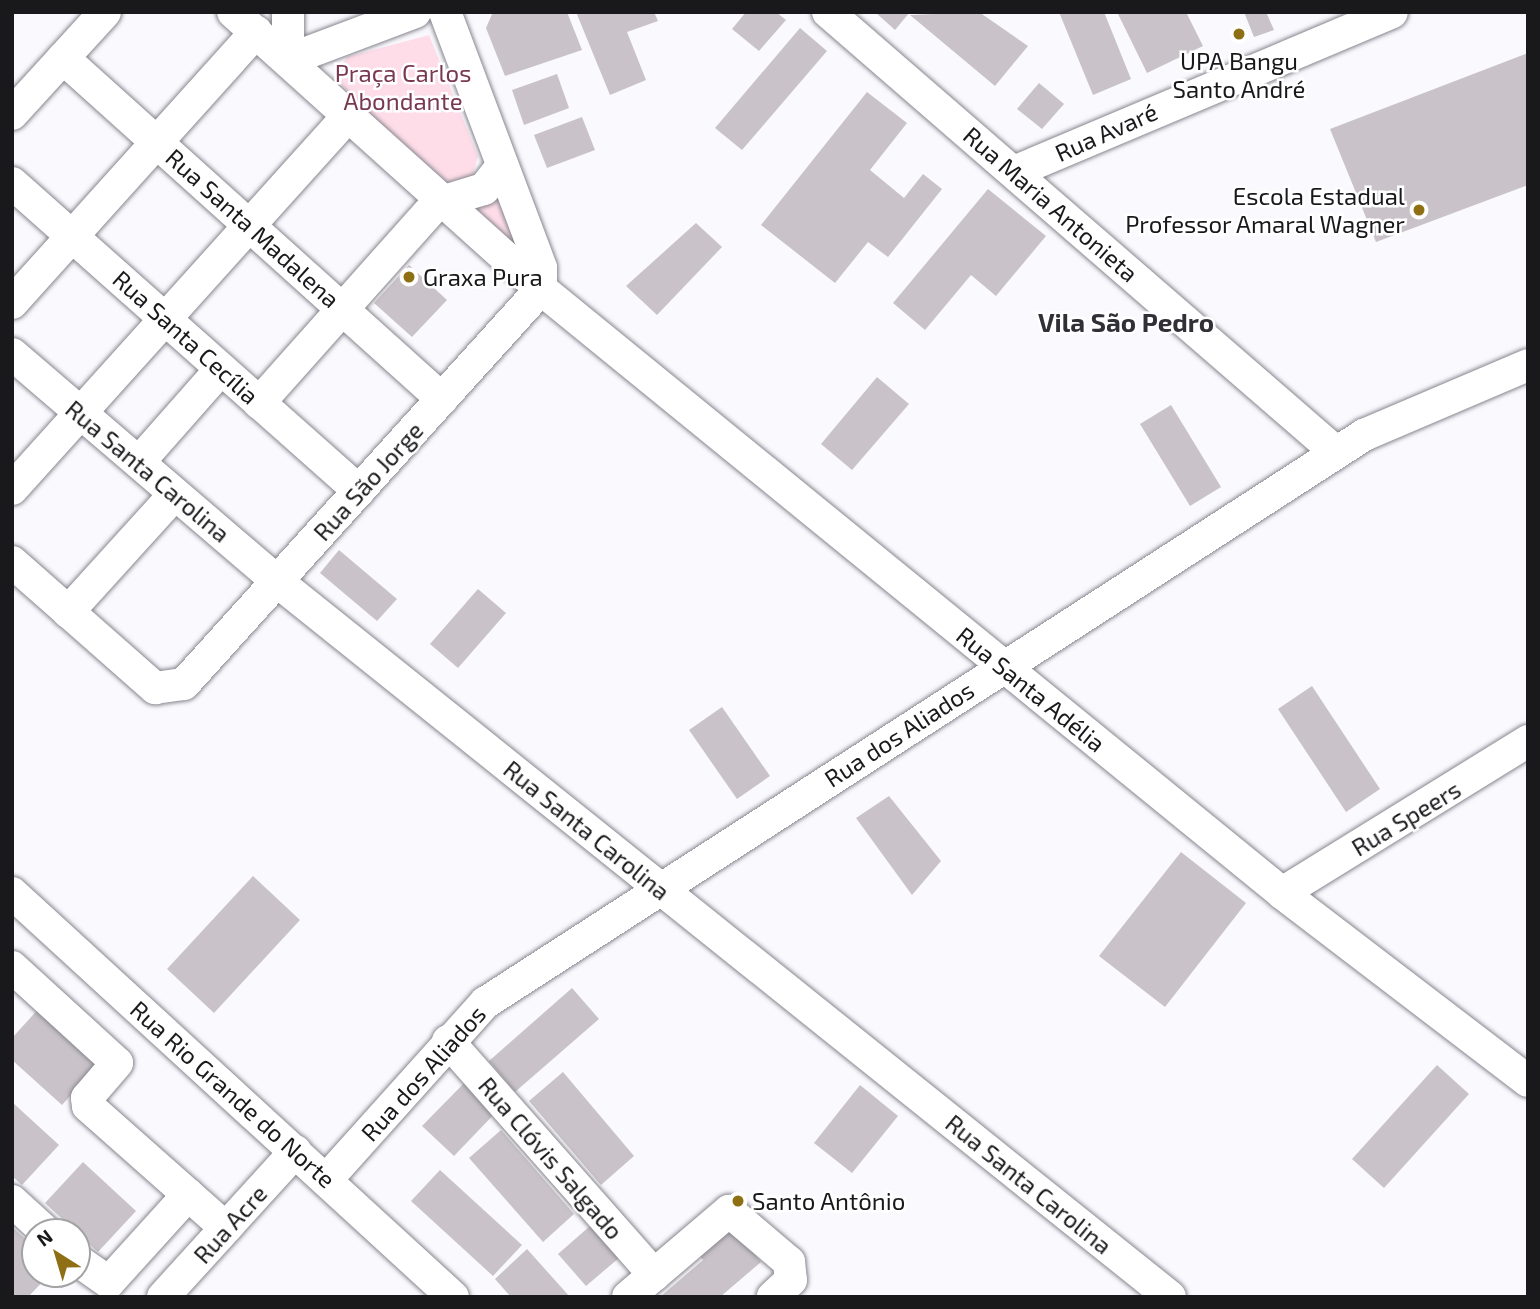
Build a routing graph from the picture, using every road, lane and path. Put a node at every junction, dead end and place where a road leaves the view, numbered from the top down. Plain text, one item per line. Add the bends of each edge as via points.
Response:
1 (105, 12) edge
2 (288, 12) edge
3 (299, 12) edge
4 (415, 12) edge
5 (446, 12) edge
6 (828, 12) edge
7 (1392, 12) edge
8 (245, 22) edge
9 (328, 45) junction
10 (64, 58) junction
11 (288, 60) junction
12 (12, 114) edge
13 (349, 115) junction
14 (157, 142) junction
15 (502, 166) junction
16 (1014, 172) junction
17 (12, 183) edge
18 (442, 200) junction
19 (249, 226) junction
20 (72, 237) junction
21 (541, 289) junction
22 (12, 303) edge
23 (342, 309) junction
24 (166, 319) junction
25 (12, 354) edge
26 (1528, 366) edge
27 (221, 369) junction
28 (442, 399) junction
29 (259, 402) junction
30 (80, 414) junction
31 (1337, 453) junction
32 (139, 462) junction
33 (12, 489) edge
34 (359, 491) junction
35 (175, 494) junction
36 (12, 562) edge
37 (278, 582) junction
38 (68, 612) junction
39 (1004, 667) junction
40 (1528, 740) edge
41 (658, 888) junction
42 (12, 893) edge
43 (1282, 893) junction
44 (12, 967) edge
45 (448, 1041) junction
46 (1528, 1081) edge
47 (296, 1151) junction
48 (327, 1179) junction
49 (188, 1195) junction
50 (12, 1201) edge
51 (31, 1218) edge
52 (226, 1228) junction
53 (91, 1273) edge
54 (654, 1275) junction
55 (163, 1297) edge
56 (453, 1297) edge
57 (628, 1297) edge
58 (773, 1297) edge
59 (1170, 1297) edge

1 - 10 street
2 - 11 street
3 - 9 street
4 - 9 street
5 - 15 street
6 - 16 street, Rua Maria Antonieta
7 - 16 street, Rua Avaré
8 - 11 street, Rua Santa Adélia
8 - 14 street
9 - 11 street
10 - 12 street
10 - 14 street, Rua Santa Madalena
11 - 13 street, Rua Santa Adélia
13 - 18 street, Rua Santa Adélia
13 - 19 street
14 - 19 street, Rua Santa Madalena
14 - 20 street
15 - 18 street via 484,188
15 - 21 street via 541,268
16 - 31 street, Rua Maria Antonieta
17 - 20 street, Rua Santa Cecília
18 - 21 street, Rua Santa Adélia
18 - 23 street
19 - 23 street, Rua Santa Madalena
19 - 24 street
20 - 22 street
20 - 24 street, Rua Santa Cecília
21 - 28 street, Rua São Jorge
21 - 39 street, Rua Santa Adélia
23 - 28 street, Rua Santa Madalena
23 - 29 street
24 - 27 street, Rua Santa Cecília
24 - 30 street
25 - 30 street, Rua Santa Carolina
26 - 31 street, Rua dos Aliados via 1423,405
27 - 29 street, Rua Santa Cecília
27 - 32 street
28 - 34 street, Rua São Jorge
29 - 34 street, Rua Santa Cecília
30 - 32 street, Rua Santa Carolina
30 - 33 street
31 - 39 street, Rua dos Aliados
32 - 35 street, Rua Santa Carolina
34 - 37 street, Rua São Jorge
35 - 37 street, Rua Santa Carolina
35 - 38 street
36 - 38 street, Rua São Jorge
37 - 38 street, Rua São Jorge via 197,673 172,690 155,688
37 - 41 street, Rua Santa Carolina
39 - 41 street, Rua dos Aliados
39 - 43 street, Rua Santa Adélia
40 - 43 street, Rua Speers
41 - 45 street, Rua dos Aliados via 485,1003
41 - 59 street, Rua Santa Carolina
42 - 47 street, Rua Rio Grande do Norte
43 - 46 street, Rua Santa Adélia
44 - 49 street via 117,1063 88,1098 88,1106
45 - 48 street, Rua dos Aliados
45 - 54 street, Rua Clóvis Salgado
47 - 48 street, Rua Rio Grande do Norte
47 - 52 street, Rua Acre
48 - 56 street, Rua Rio Grande do Norte
49 - 52 street
49 - 53 street via 109,1282 101,1282
50 - 51 street
52 - 55 street, Rua Acre
54 - 57 street
54 - 58 street via 733,1212 789,1262 791,1280

